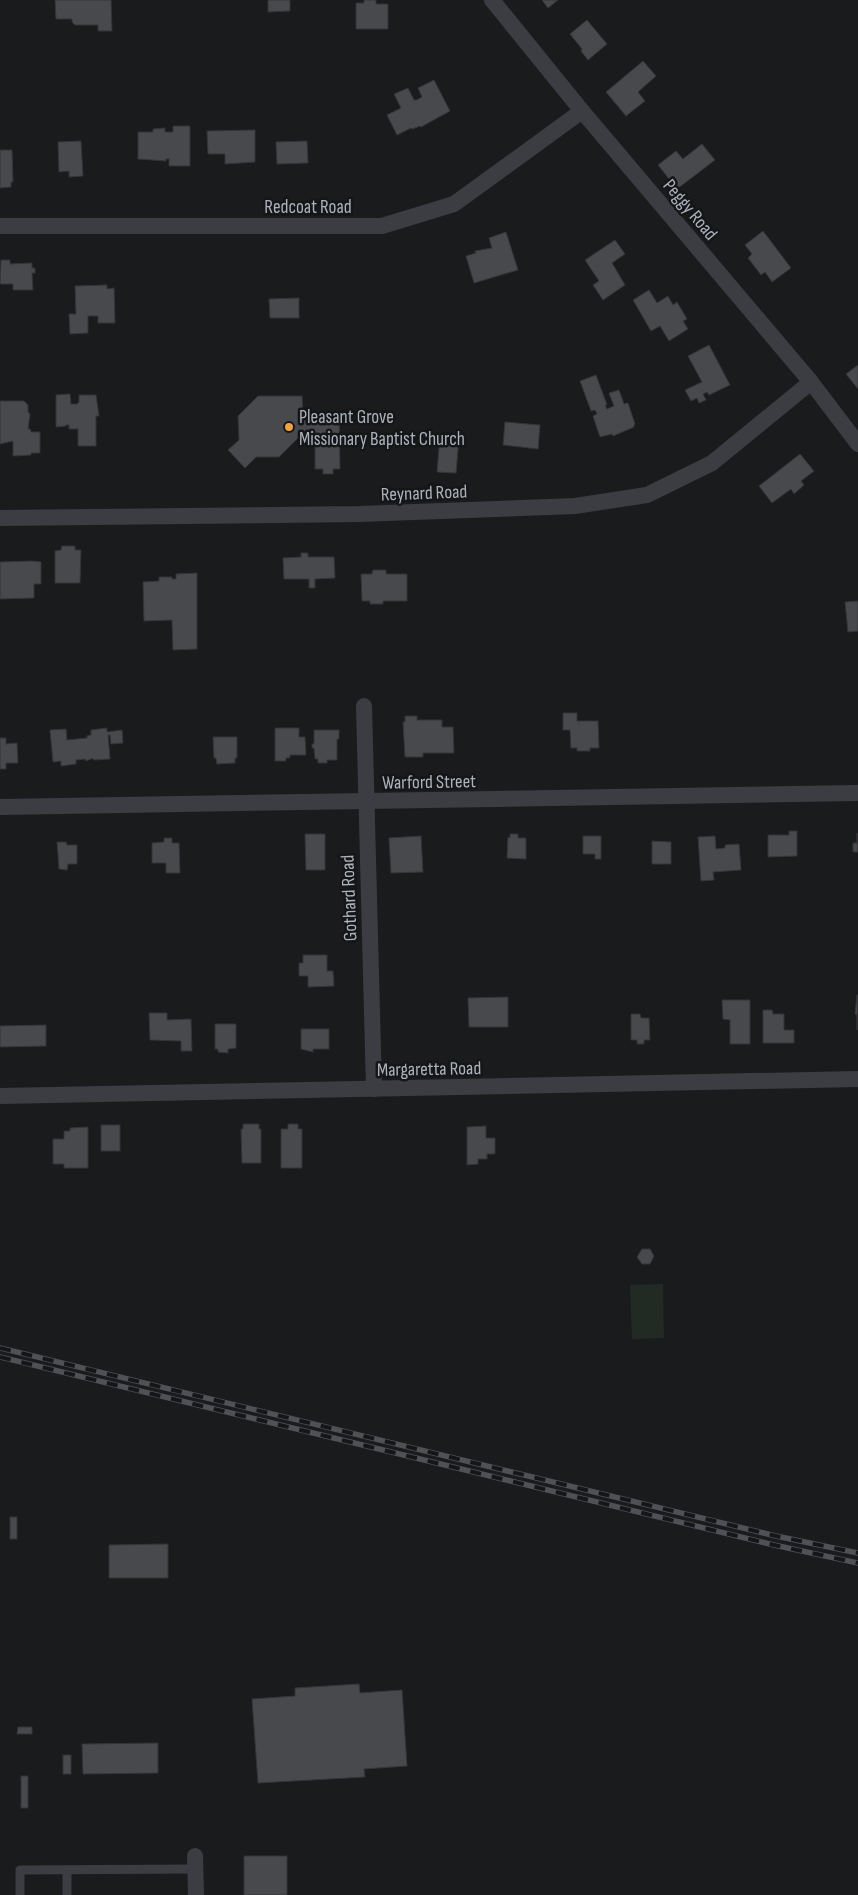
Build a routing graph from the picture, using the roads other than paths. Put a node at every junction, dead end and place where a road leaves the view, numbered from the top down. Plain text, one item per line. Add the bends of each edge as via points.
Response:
1 (492, 0) edge
2 (582, 111) junction
3 (0, 226) edge
4 (811, 382) junction
5 (858, 444) edge
6 (0, 518) edge
7 (364, 706) dead end
8 (858, 793) edge
9 (366, 802) junction
10 (0, 807) edge
11 (858, 1079) edge
12 (374, 1089) junction
13 (0, 1096) edge
14 (195, 1862) joint
15 (67, 1870) junction
16 (20, 1895) edge
17 (67, 1895) edge
18 (196, 1895) edge

1 - 2 street, Peggy Road
2 - 3 street, Redcoat Road via 454,204 382,226
2 - 4 street, Peggy Road
4 - 5 street, Peggy Road
4 - 6 street, Reynard Road via 712,462 647,495 575,506 359,514
7 - 9 street, Gothard Road
8 - 9 street, Warford Street
9 - 10 street, Warford Street
9 - 12 street, Gothard Road
11 - 12 street, Margaretta Road
12 - 13 street, Margaretta Road
14 - 15 lane
14 - 18 street
15 - 16 lane via 20,1870
15 - 17 lane

